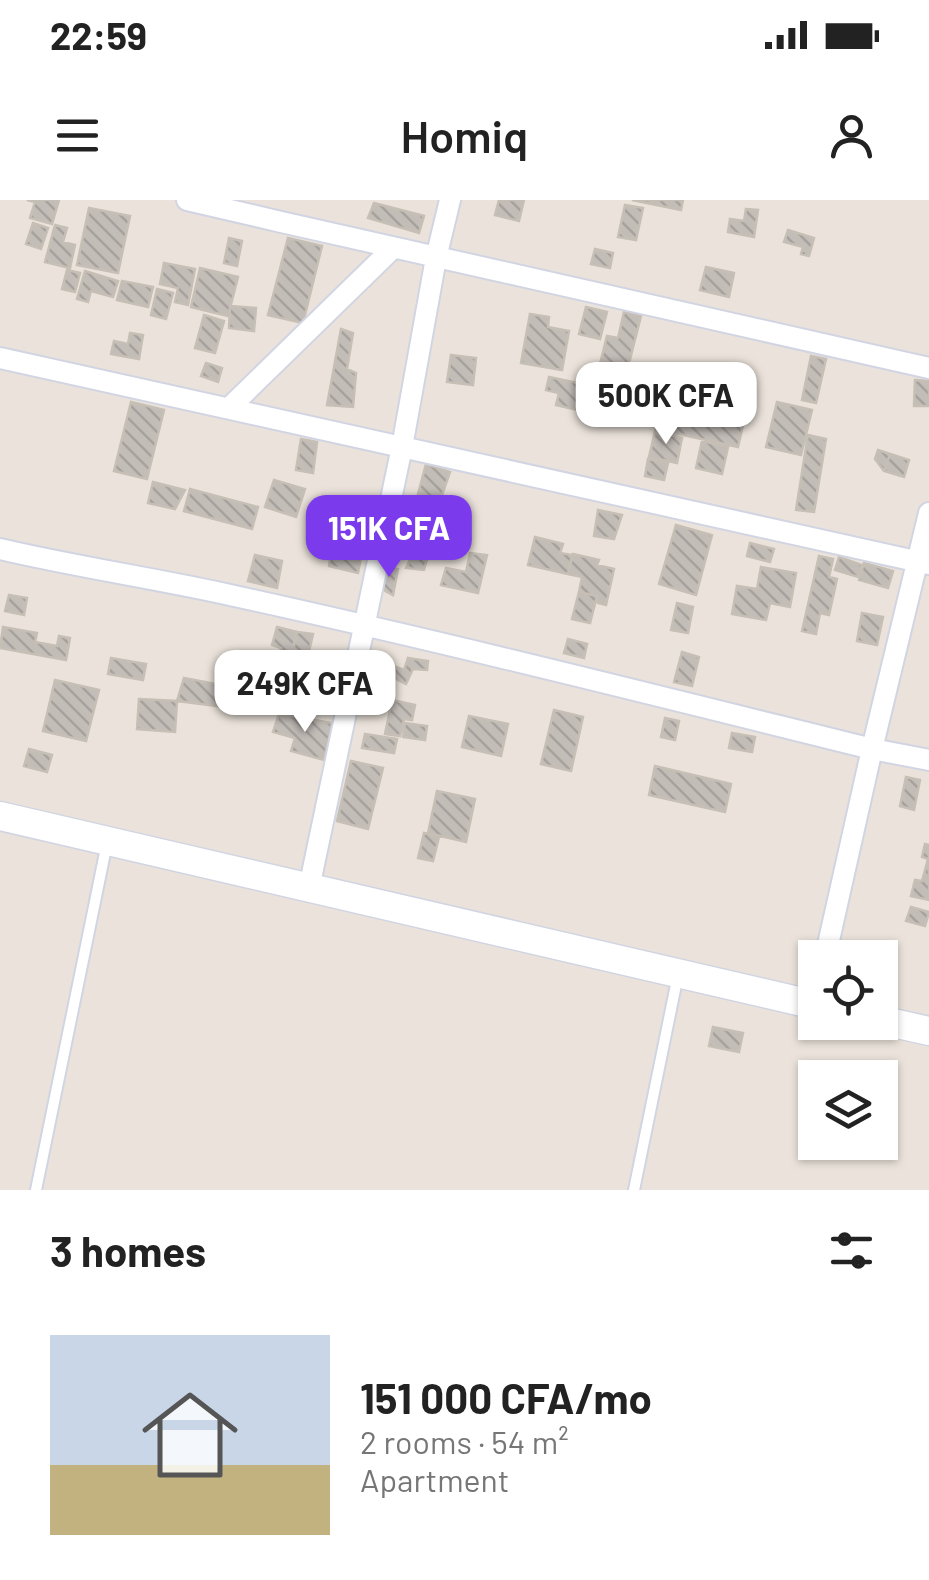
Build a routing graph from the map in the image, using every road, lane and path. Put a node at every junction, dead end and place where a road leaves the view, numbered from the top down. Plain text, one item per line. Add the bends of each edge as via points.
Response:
1 (187, 200) edge
2 (450, 200) edge
3 (393, 248) junction
4 (436, 258) junction
5 (0, 358) edge
6 (929, 368) edge
7 (229, 408) junction
8 (402, 446) junction
9 (929, 512) edge
10 (0, 550) edge
11 (923, 563) edge
12 (364, 624) junction
13 (872, 748) junction
14 (929, 760) edge
15 (0, 816) edge
16 (107, 841) junction
17 (309, 888) junction
18 (829, 940) edge
19 (678, 973) junction
20 (798, 1000) edge
21 (898, 1024) edge
22 (929, 1031) edge
23 (36, 1190) edge
24 (634, 1190) edge

1 - 3 street
2 - 4 street
3 - 4 street
3 - 7 street
4 - 6 street
4 - 8 street
5 - 7 street
7 - 8 street
8 - 11 street
8 - 12 street
9 - 11 street
10 - 12 street
11 - 13 street
12 - 13 street
12 - 17 street
13 - 14 street
13 - 18 street
15 - 16 street
16 - 17 street
16 - 23 lane
17 - 19 street
19 - 20 street
19 - 24 lane
21 - 22 street

